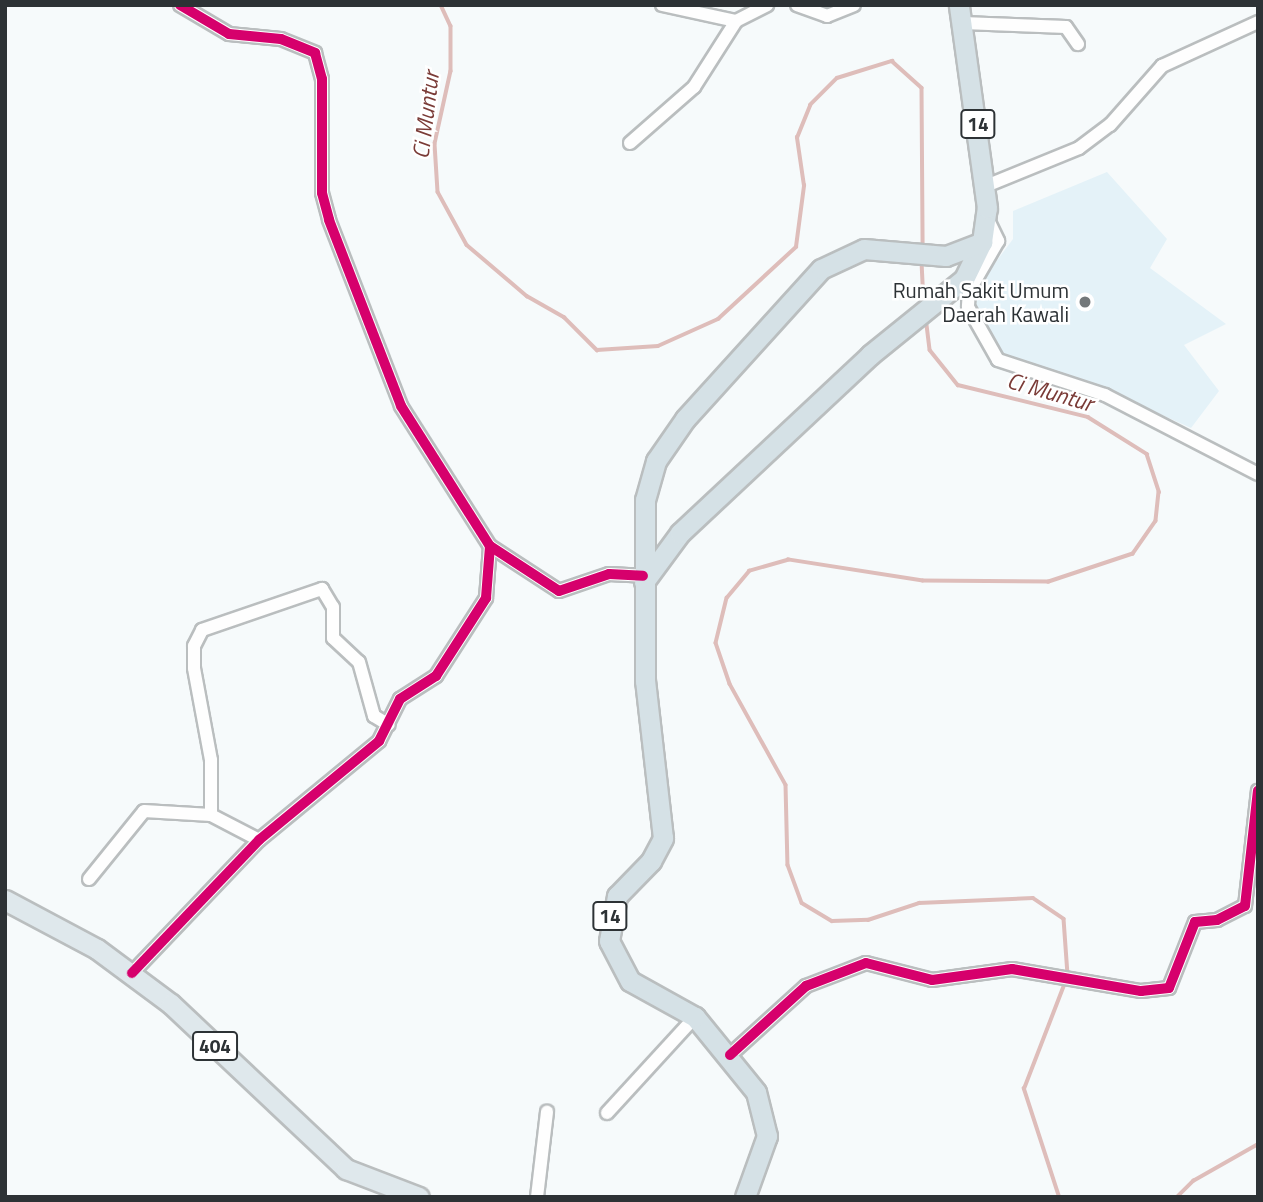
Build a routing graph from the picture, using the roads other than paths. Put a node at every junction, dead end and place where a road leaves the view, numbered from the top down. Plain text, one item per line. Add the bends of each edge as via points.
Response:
1 (180, 5) edge
2 (662, 5) edge
3 (767, 5) edge
4 (797, 5) edge
5 (853, 5) edge
6 (961, 14) edge
7 (736, 21) junction
8 (1258, 22) edge
9 (1078, 44) dead end
10 (630, 143) dead end
11 (986, 186) junction
12 (986, 216) junction
13 (982, 242) junction
14 (1258, 474) edge
15 (490, 546) junction
16 (644, 579) junction
17 (389, 725) junction
18 (1258, 790) edge
19 (211, 815) junction
20 (259, 840) junction
21 (89, 879) dead end
22 (5, 900) edge
23 (132, 973) junction
24 (695, 1017) junction
25 (730, 1055) junction
26 (547, 1112) dead end
27 (607, 1113) dead end
28 (419, 1197) edge
29 (537, 1197) edge
30 (746, 1197) edge

1 - 15 street via 229,34 281,39 315,53 323,79 323,193 329,220 401,406
2 - 7 street
3 - 7 street
4 - 5 street via 827,16
6 - 9 street via 1066,27
6 - 11 highway, 14
7 - 10 street via 694,87
8 - 11 street via 1162,66 1110,125 1079,148
11 - 12 highway, 14
12 - 13 highway, 14
12 - 14 street via 998,241 969,291 968,307 998,360 1129,406
13 - 16 highway, 14 via 952,292 870,355 680,533
13 - 16 highway, 14 via 935,256 872,248 835,261 801,288 685,419 656,461 645,500
15 - 16 street via 559,591 609,574
15 - 17 street via 486,598 438,673 400,699
16 - 24 highway, 14 via 648,717 663,838 651,862 617,896 609,941 630,981
17 - 19 street via 374,716 359,662 333,638 332,604 322,589 202,630 194,646 194,668 211,760
17 - 20 street via 379,741
18 - 25 street via 1244,907 1217,920 1196,921 1173,983 1161,991 1003,969 932,980 886,964 855,965 806,986
19 - 20 street
19 - 21 street via 140,812
20 - 23 street
22 - 23 main road, 404
23 - 28 main road, 404 via 346,1169
24 - 25 highway, 14
24 - 27 street
25 - 30 highway, 14 via 756,1092 766,1125
26 - 29 street

